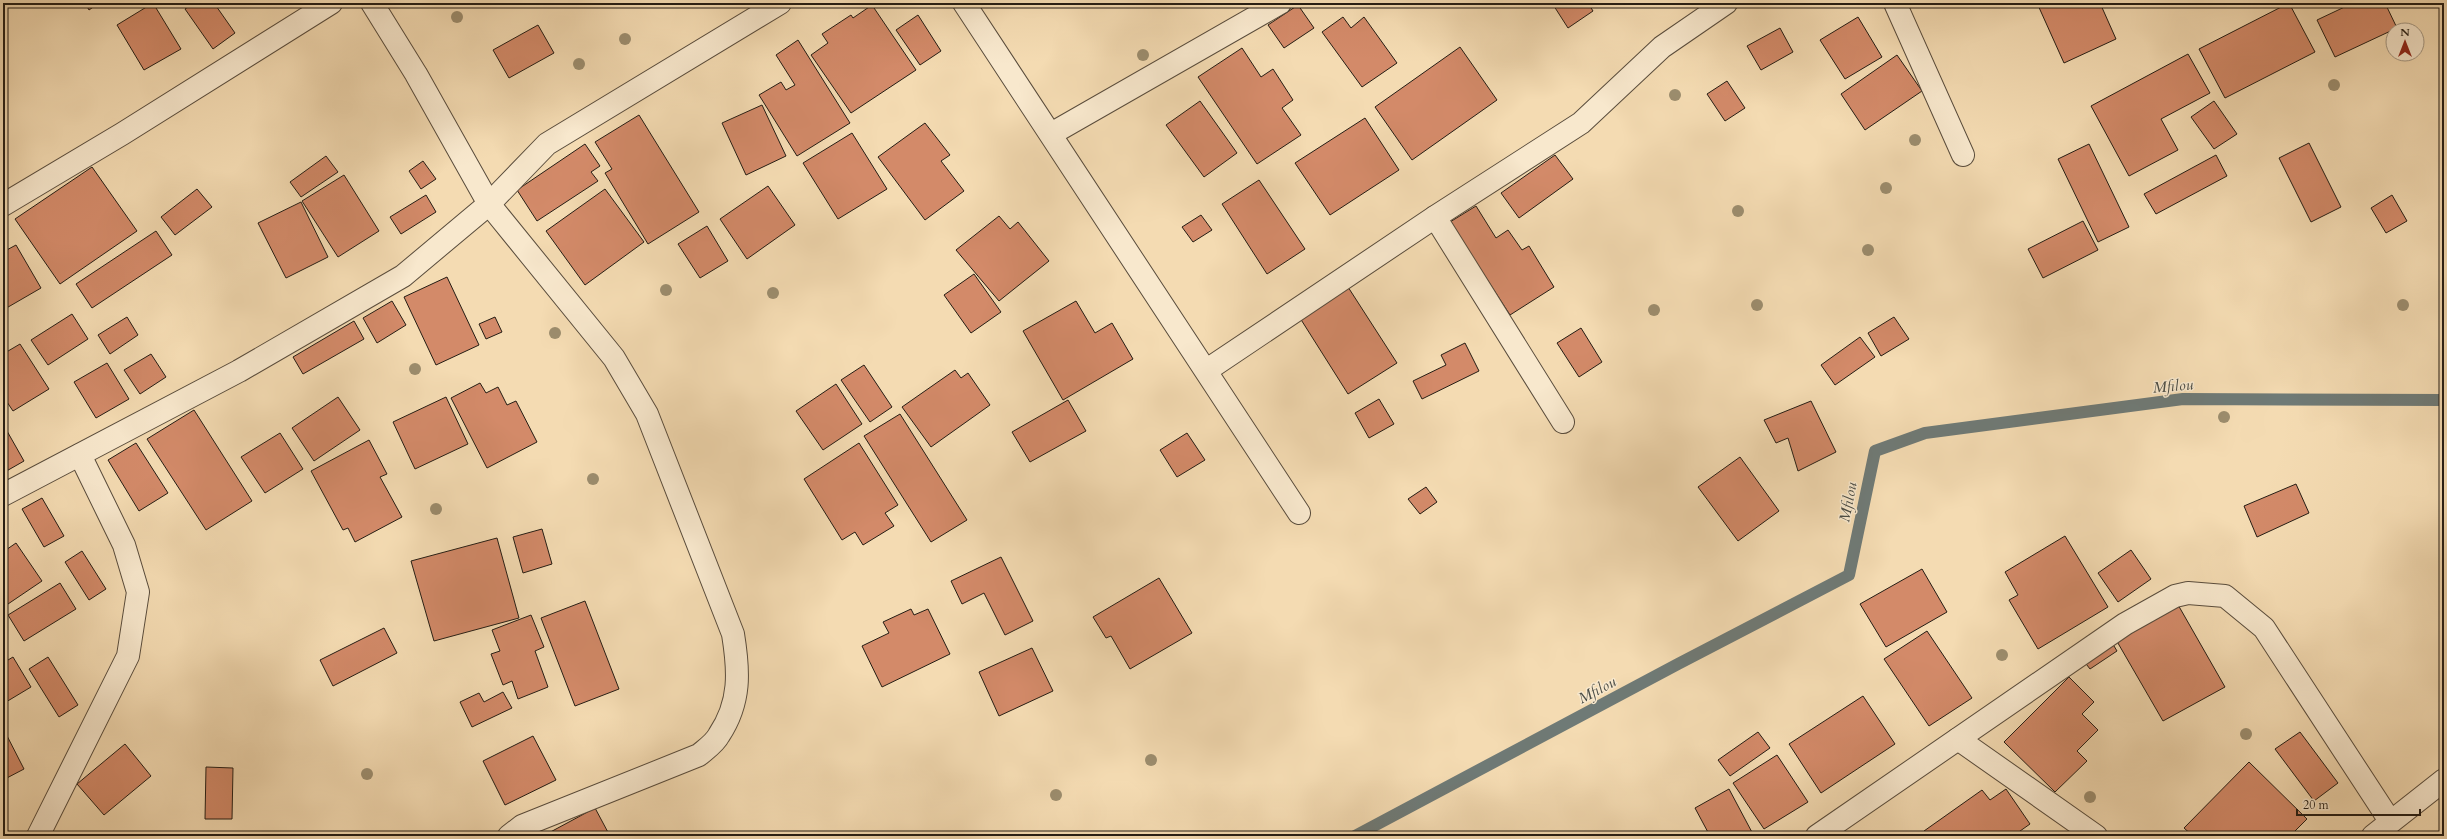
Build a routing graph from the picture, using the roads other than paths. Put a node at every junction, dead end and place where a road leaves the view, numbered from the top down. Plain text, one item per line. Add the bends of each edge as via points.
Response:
1 (331, 3) edge
2 (372, 3) edge
3 (780, 3) edge
4 (964, 3) edge
5 (1280, 3) edge
6 (1726, 3) edge
7 (1895, 3) edge
8 (1050, 134) junction
9 (1963, 155) dead end
10 (3, 204) edge
11 (489, 204) junction
12 (1435, 217) junction
13 (1207, 370) junction
14 (1563, 422) dead end
15 (80, 455) junction
16 (3, 495) edge
17 (1299, 513) dead end
18 (1958, 739) junction
19 (2444, 780) edge
20 (2390, 821) junction
21 (38, 836) edge
22 (509, 836) edge
23 (1817, 836) edge
24 (2096, 836) edge
25 (2373, 836) edge

1 - 10 street via 122,134
2 - 11 street via 416,74
3 - 11 street via 547,144
4 - 8 street
5 - 8 street
6 - 12 street via 1662,46 1581,123
7 - 9 street
8 - 13 street
11 - 15 street via 403,276 239,371
11 - 22 street via 614,358 647,414 733,634 738,667 735,702 719,736 699,755 522,826
12 - 13 street
12 - 14 street
13 - 17 street
15 - 16 street
15 - 21 street via 124,545 138,592 128,656
18 - 20 street via 2125,624 2175,596 2188,593 2225,596 2264,628
18 - 23 street
18 - 24 street
19 - 20 street
20 - 25 street

